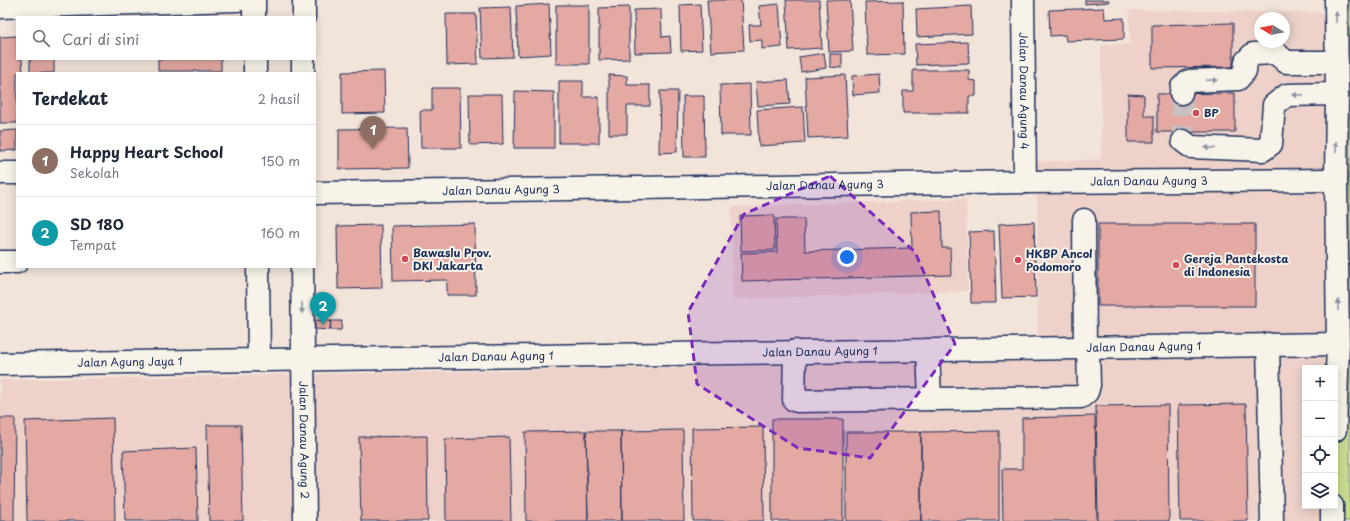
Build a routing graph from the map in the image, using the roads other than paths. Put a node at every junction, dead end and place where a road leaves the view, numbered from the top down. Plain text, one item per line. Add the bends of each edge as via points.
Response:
1 (238, 0) edge
2 (254, 0) edge
3 (304, 0) edge
4 (1023, 0) edge
5 (1336, 0) edge
6 (0, 7) edge
7 (254, 16) edge
8 (304, 16) edge
9 (255, 60) edge
10 (303, 60) edge
11 (1336, 62) junction
12 (255, 72) edge
13 (303, 72) edge
14 (1181, 93) dead end
15 (1337, 94) junction
16 (1248, 150) junction
17 (0, 173) edge
18 (16, 173) edge
19 (1247, 180) junction
20 (1336, 180) junction
21 (1182, 181) junction
22 (1025, 182) junction
23 (316, 193) edge
24 (1084, 220) dead end
25 (0, 262) edge
26 (16, 262) edge
27 (302, 276) edge
28 (258, 277) edge
29 (1268, 344) junction
30 (1338, 344) junction
31 (1087, 347) junction
32 (928, 350) junction
33 (795, 351) junction
34 (302, 359) junction
35 (259, 360) junction
36 (0, 364) edge
37 (930, 399) junction
38 (1336, 401) edge
39 (1332, 509) edge
40 (305, 521) edge
41 (1272, 521) edge
42 (1332, 521) edge

1 - 6 street
2 - 7 street
3 - 8 street
4 - 22 street, Jalan Danau Agung 4
11 -> 5 street
9 - 12 street
10 - 13 street
14 -> 11 street via 1182,87 1189,81 1238,79 1246,71 1246,61 1253,54 1276,53 1286,62
11 - 15 street
15 -> 16 street via 1287,95 1274,105 1271,144 1263,150
20 -> 15 street
16 - 19 street
16 -> 21 street via 1191,147 1183,136
17 - 18 street
19 - 20 street, Jalan Danau Agung 3
19 - 21 street, Jalan Danau Agung 3
30 -> 20 street
21 - 22 street, Jalan Danau Agung 3
22 - 23 street, Jalan Danau Agung 3
24 - 31 street
25 - 26 street
27 -> 34 street, Jalan Danau Agung 2
28 - 35 street
29 - 30 street, Jalan Danau Agung 1
29 - 31 street, Jalan Danau Agung 1
29 - 41 street
30 - 38 street
31 - 32 street, Jalan Danau Agung 1
31 - 37 street via 1089,385 1087,392 1081,397
32 - 33 street, Jalan Danau Agung 1
32 - 37 street
33 - 34 street, Jalan Danau Agung 1
33 - 37 street via 794,400 798,402
34 - 35 street
34 - 40 street, Jalan Danau Agung 2
35 - 36 street, Jalan Agung Jaya 1
39 - 42 street

